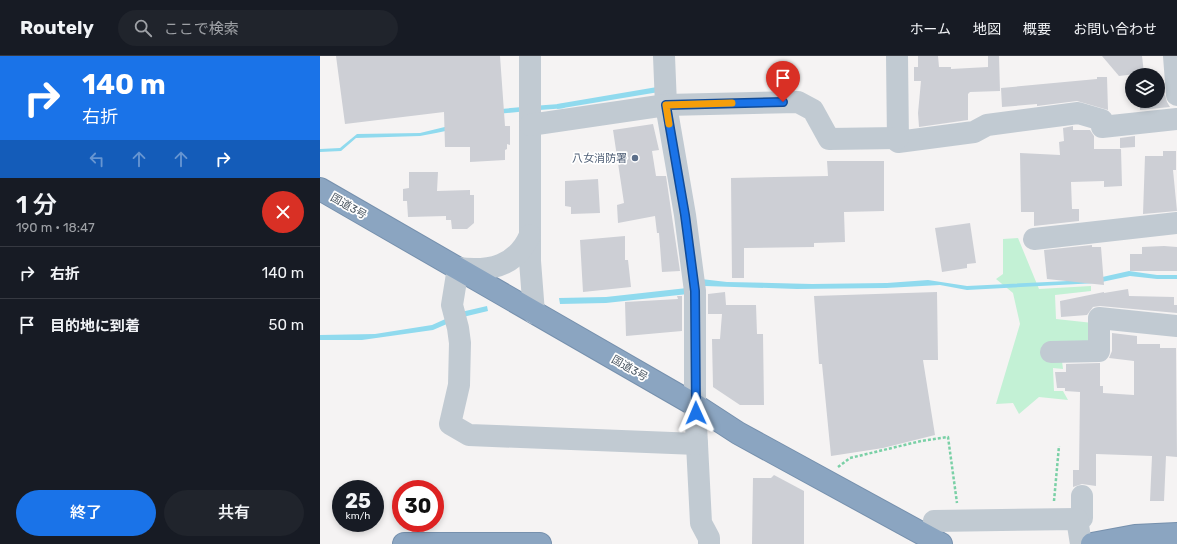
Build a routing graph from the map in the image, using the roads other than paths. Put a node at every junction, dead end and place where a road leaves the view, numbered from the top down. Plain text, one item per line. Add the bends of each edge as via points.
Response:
1 (530, 56) edge
2 (664, 56) edge
3 (897, 56) edge
4 (1174, 56) edge
5 (1177, 95) edge
6 (666, 105) junction
7 (1177, 119) edge
8 (530, 125) junction
9 (898, 138) junction
10 (320, 190) edge
11 (1177, 222) edge
12 (530, 235) junction
13 (1034, 239) dead end
14 (458, 268) junction
15 (534, 313) junction
16 (1177, 326) edge
17 (1149, 334) dead end
18 (1177, 335) edge
19 (1051, 352) dead end
20 (695, 405) junction
21 (697, 444) junction
22 (1082, 496) dead end
23 (1076, 519) junction
24 (934, 521) dead end
25 (1177, 534) edge
26 (938, 543) edge
27 (404, 544) edge
28 (540, 544) edge
29 (709, 544) edge
30 (1081, 544) edge
31 (1092, 544) edge

1 - 8 street
2 - 6 street
3 - 9 street
4 - 5 street
6 - 8 street
6 - 9 street via 798,102 813,110 829,139
6 - 20 street via 695,291
7 - 9 street via 1102,127 1102,120 1078,113 988,125 974,132 898,142
8 - 12 street
10 - 14 highway, 国道3号
11 - 13 street
12 - 14 street via 520,253 508,262 481,269
12 - 15 street
14 - 15 highway, 国道3号
14 - 21 street via 452,305 460,343 459,385 450,424 469,435
15 - 20 highway, 国道3号
16 - 19 street via 1099,318 1099,351
17 - 18 street
20 - 21 street
20 - 26 highway, 国道3号 via 738,433
21 - 29 street via 701,523 709,538
22 - 23 street via 1082,518
23 - 24 street
23 - 30 street
25 - 31 highway via 1135,536
27 - 28 highway

